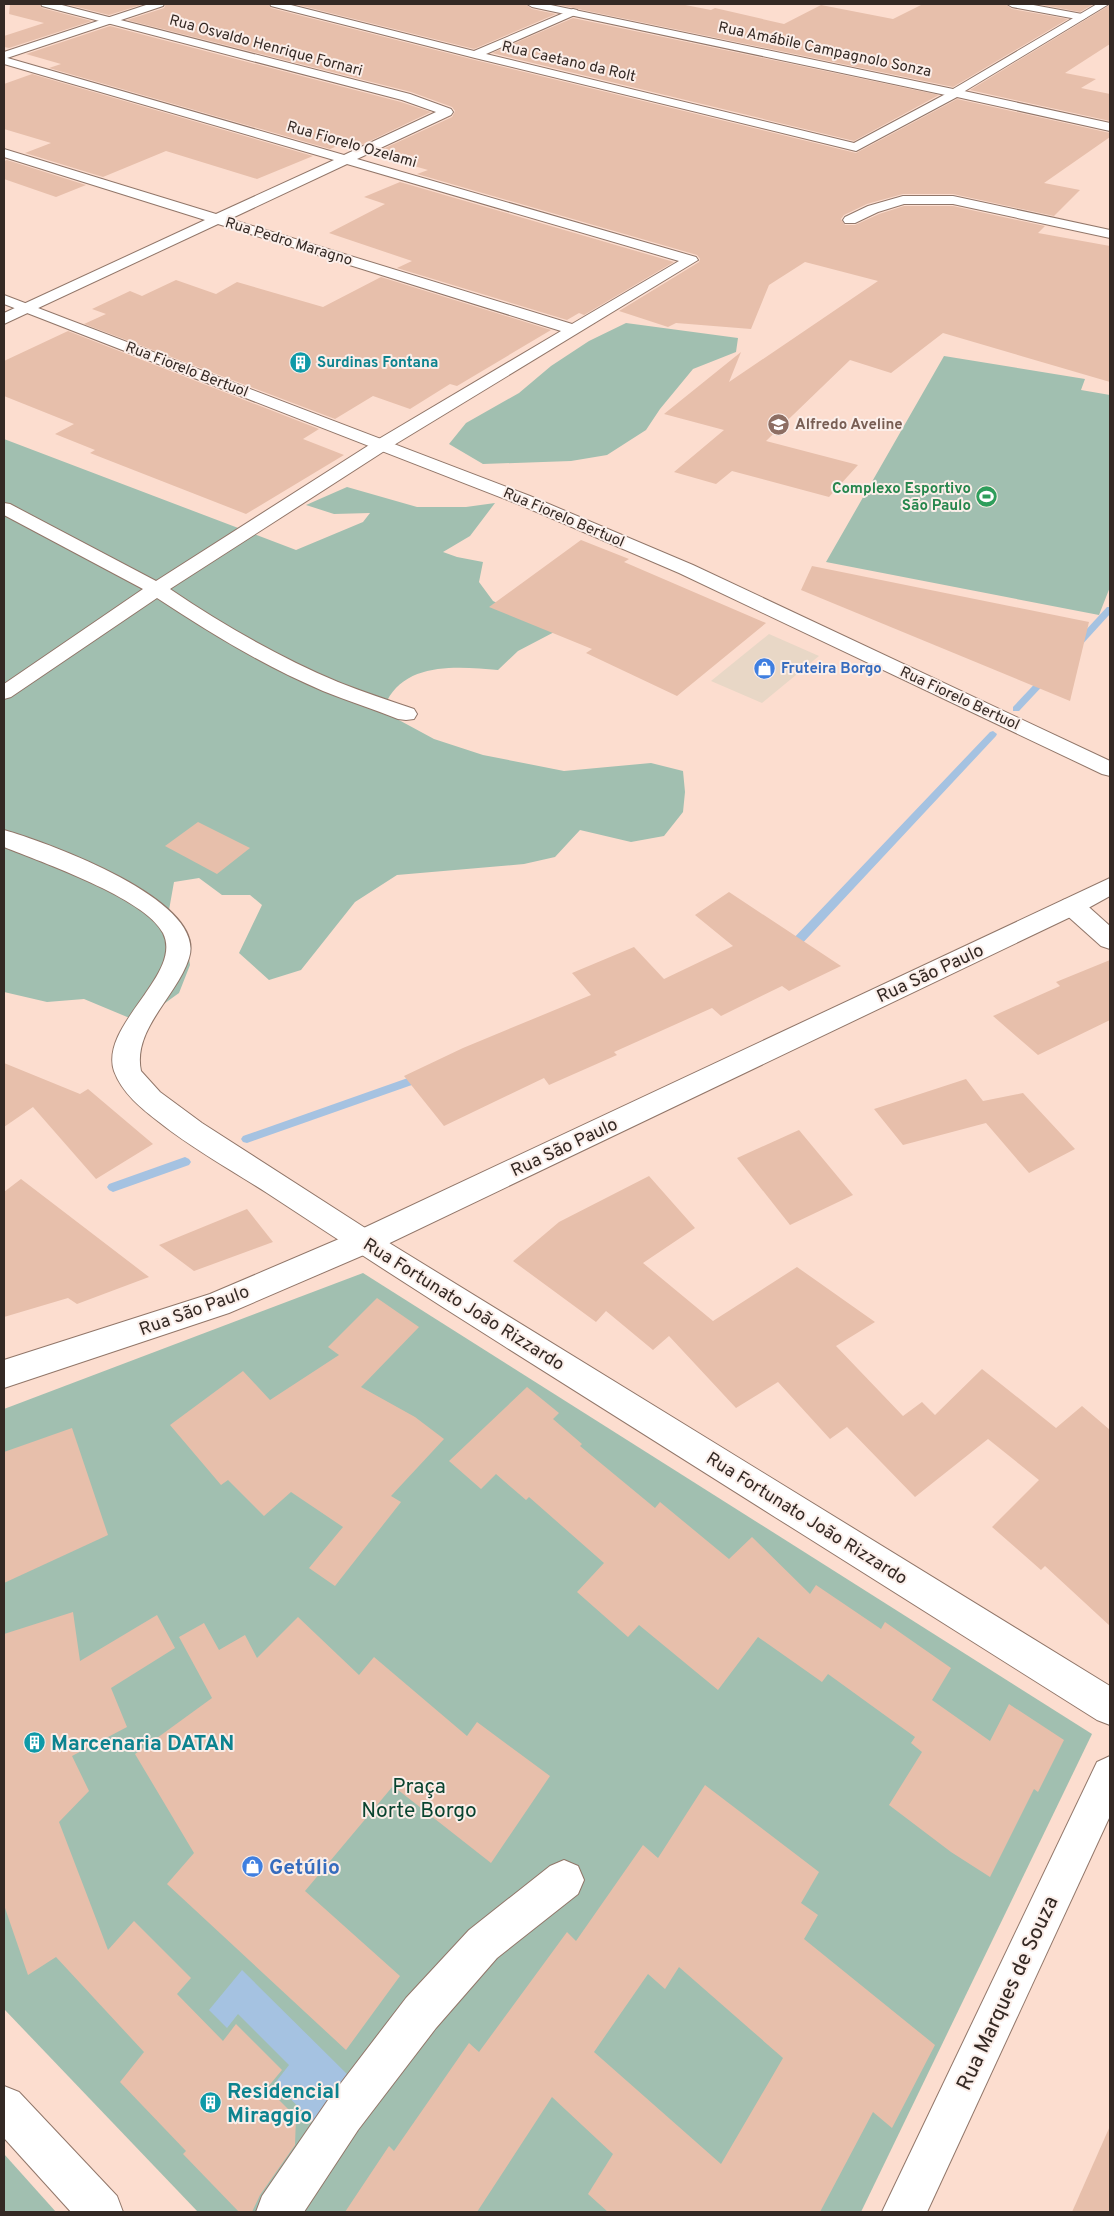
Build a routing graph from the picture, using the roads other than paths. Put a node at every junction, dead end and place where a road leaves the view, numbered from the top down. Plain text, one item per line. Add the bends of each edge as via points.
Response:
1 (46, 4) edge
2 (159, 4) edge
3 (275, 4) edge
4 (532, 4) edge
5 (1012, 4) edge
6 (1104, 4) edge
7 (573, 12) junction
8 (1082, 17) junction
9 (111, 20) junction
10 (475, 55) junction
11 (4, 56) edge
12 (4, 60) edge
13 (955, 93) junction
14 (1110, 128) edge
15 (4, 153) edge
16 (344, 159) junction
17 (218, 219) junction
18 (850, 220) dead end
19 (1110, 234) edge
20 (4, 298) edge
21 (30, 308) junction
22 (4, 319) edge
23 (574, 330) junction
24 (383, 444) junction
25 (4, 508) edge
26 (158, 589) junction
27 (4, 693) edge
28 (406, 714) dead end
29 (1110, 769) edge
30 (4, 838) edge
31 (1110, 886) edge
32 (1072, 906) junction
33 (1110, 940) edge
34 (363, 1242) junction
35 (4, 1374) edge
36 (1110, 1707) edge
37 (1110, 1775) edge
38 (564, 1880) dead end
39 (4, 2107) edge
40 (101, 2212) edge
41 (278, 2212) edge
42 (904, 2212) edge

1 - 9 street, Rua Osvaldo Henrique Fornari
2 - 9 street
3 - 10 street, Rua Caetano da Rolt
4 - 7 street, Rua Amábile Campagnolo Sonza
5 - 8 street
6 - 8 street
7 - 10 street
7 - 13 street, Rua Amábile Campagnolo Sonza
8 - 13 street
9 - 11 street
9 - 16 street, Rua Osvaldo Henrique Fornari via 406,97 447,112
10 - 13 street, Rua Caetano da Rolt via 856,147
12 - 16 street, Rua Fiorelo Ozelami
13 - 14 street, Rua Amábile Campagnolo Sonza
15 - 17 street, Rua Pedro Maragno
16 - 17 street
16 - 23 street, Rua Fiorelo Ozelami via 691,260
17 - 21 street
17 - 23 street, Rua Pedro Maragno
18 - 19 street via 903,200 953,200
20 - 21 street, Rua Fiorelo Bertuol
21 - 22 street
21 - 24 street, Rua Fiorelo Bertuol
23 - 24 street
24 - 26 street
24 - 29 street, Rua Fiorelo Bertuol via 686,569
25 - 26 street
26 - 27 street
26 - 28 street via 215,628 265,655 330,686
30 - 34 street, Rua Fortunato João Rizzardo via 119,886 152,906 175,932 179,948 173,966 127,1048 128,1072 141,1092 212,1146
31 - 32 street, Rua São Paulo
32 - 33 street
32 - 34 street, Rua São Paulo
34 - 35 street, Rua São Paulo via 218,1304
34 - 36 street, Rua Fortunato João Rizzardo
37 - 42 street, Rua Marques de Souza
38 - 41 street via 483,1944 421,2013 343,2115
39 - 40 street

